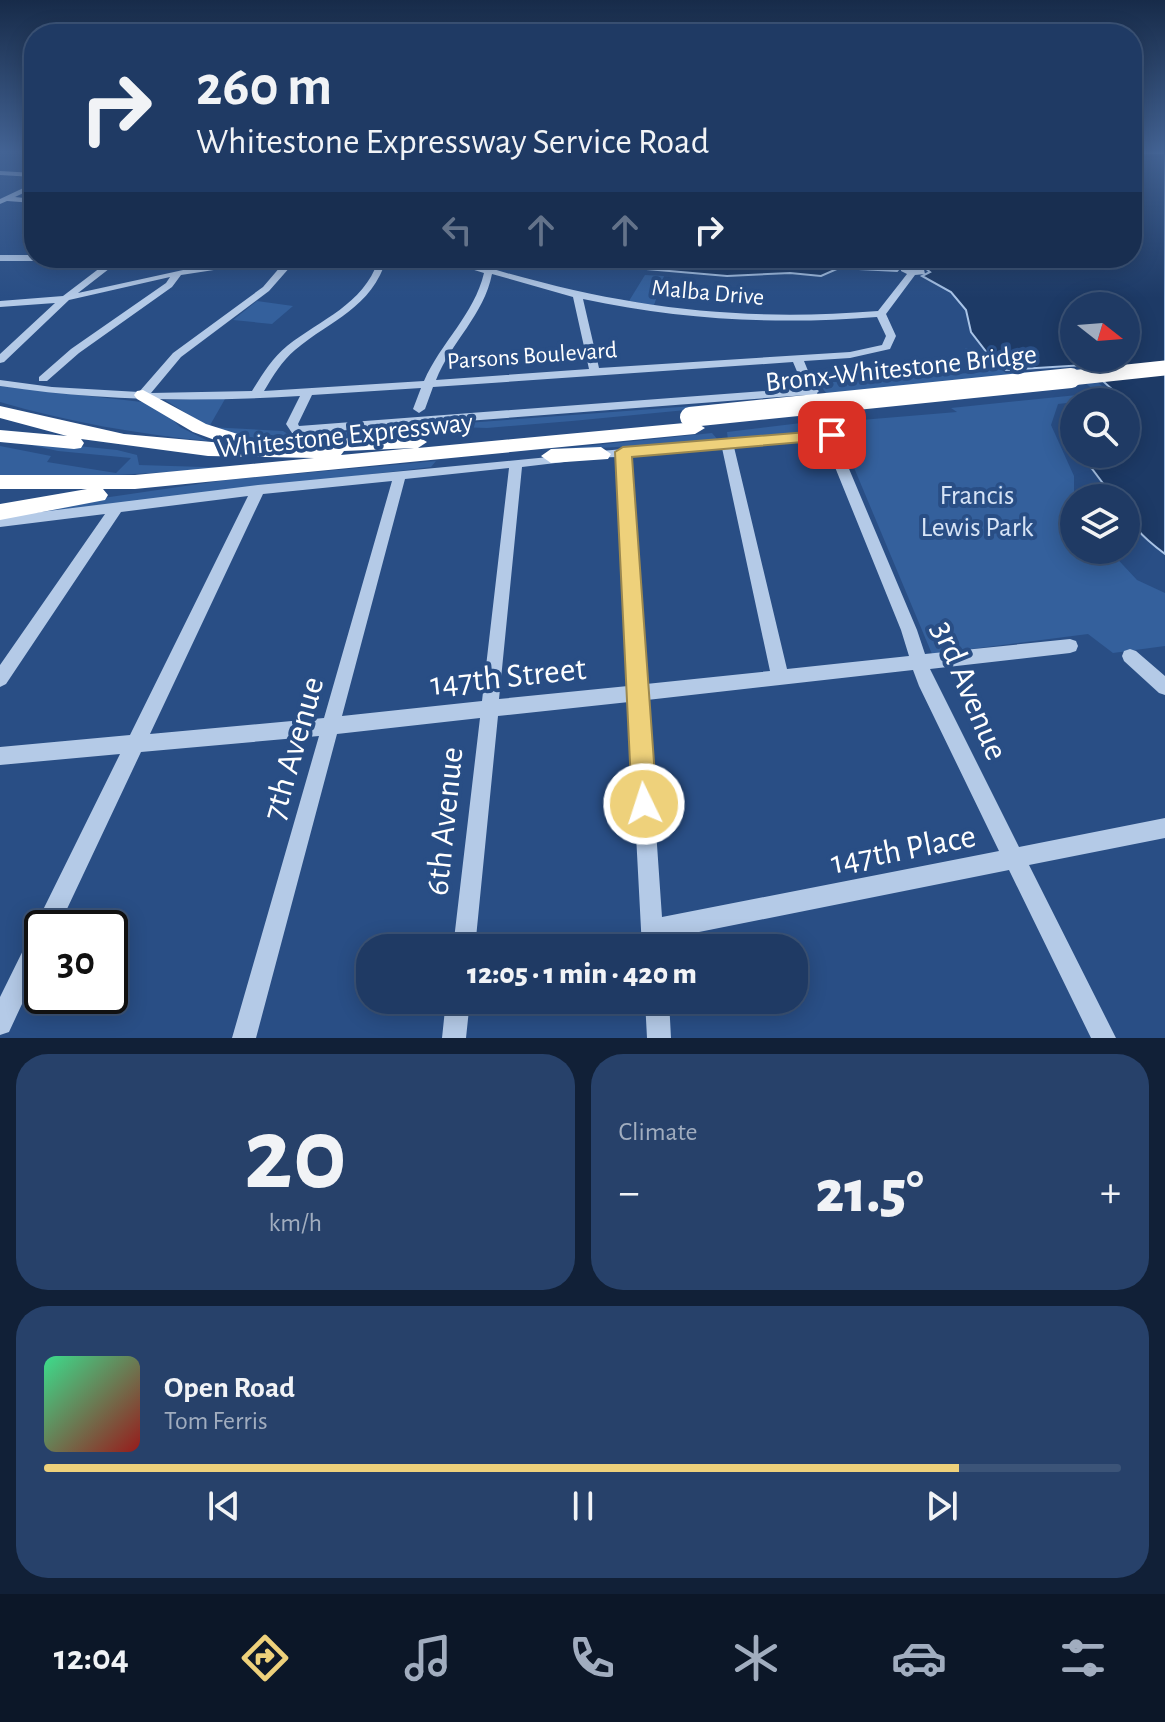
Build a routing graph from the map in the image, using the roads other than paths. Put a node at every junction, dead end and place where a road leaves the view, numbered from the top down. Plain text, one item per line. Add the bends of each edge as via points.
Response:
1 (0, 258) edge
2 (24, 258) edge
3 (106, 268) edge
4 (180, 268) edge
5 (215, 268) edge
6 (284, 268) edge
7 (380, 268) edge
8 (477, 268) edge
9 (489, 268) edge
10 (490, 273) junction
11 (912, 273) dead end
12 (174, 274) junction
13 (89, 281) junction
14 (113, 290) junction
15 (577, 296) junction
16 (63, 301) junction
17 (0, 304) edge
18 (881, 314) junction
19 (797, 358) junction
20 (0, 360) edge
21 (1165, 368) edge
22 (595, 373) junction
23 (1165, 377) edge
24 (43, 379) dead end
25 (0, 383) edge
26 (428, 384) junction
27 (813, 391) junction
28 (307, 393) junction
29 (143, 395) junction
30 (256, 395) junction
31 (419, 409) dead end
32 (0, 412) edge
33 (692, 423) junction
34 (832, 435) junction
35 (0, 436) edge
36 (446, 442) junction
37 (727, 443) junction
38 (243, 451) junction
39 (623, 452) junction
40 (601, 454) junction
41 (516, 463) junction
42 (397, 467) junction
43 (241, 473) junction
44 (0, 482) edge
45 (135, 482) junction
46 (258, 490) junction
47 (0, 496) edge
48 (116, 509) junction
49 (0, 512) edge
50 (0, 522) edge
51 (1070, 646) dead end
52 (1130, 656) dead end
53 (920, 662) junction
54 (780, 677) junction
55 (0, 679) edge
56 (1165, 687) edge
57 (637, 693) junction
58 (489, 710) junction
59 (331, 726) junction
60 (136, 743) junction
61 (0, 756) edge
62 (1165, 828) edge
63 (1014, 859) junction
64 (55, 910) edge
65 (465, 934) edge
66 (653, 934) edge
67 (676, 934) edge
68 (24, 973) edge
69 (457, 1014) edge
70 (658, 1014) edge
71 (0, 1023) edge
72 (244, 1038) edge
73 (454, 1038) edge
74 (659, 1038) edge
75 (1104, 1038) edge

1 - 2 street
3 - 13 street
4 - 12 street
5 - 12 street
6 - 29 street via 266,289 177,355
7 - 30 street via 369,292 288,351
8 - 10 street, Malba Drive
9 - 10 street
10 - 15 street, Malba Drive
10 - 26 street via 479,303
11 - 18 street
12 - 14 street
12 - 24 street via 169,285
13 - 14 street
13 - 16 street
14 - 16 street
15 - 18 street, Malba Drive via 707,315
15 - 22 street
16 - 17 street
16 - 20 street
18 - 19 street, Parsons Boulevard via 891,336 886,347
19 - 22 street, Parsons Boulevard
19 - 27 street, 3rd Avenue
21 - 33 highway, Bronx-Whitestone Bridge, bridge
22 - 26 street, Parsons Boulevard
23 - 33 highway, Bronx-Whitestone Bridge
25 - 29 street, Parsons Boulevard
26 - 28 street, Parsons Boulevard
26 - 31 street
27 - 28 street via 294,429
27 - 34 street, 3rd Avenue
28 - 30 street, Parsons Boulevard
29 - 30 street, Parsons Boulevard
29 - 36 highway via 193,427 231,440 309,445
32 - 38 highway, Whitestone Expressway via 108,438
33 - 36 highway, Whitestone Expressway
33 - 42 highway, Whitestone Expressway
34 - 37 street
34 - 53 street, 3rd Avenue
35 - 38 highway
36 - 38 highway, Whitestone Expressway
37 - 39 street
37 - 54 street
39 - 40 street
39 - 57 street
40 - 41 street
40 - 42 highway
41 - 42 street
41 - 58 street, 6th Avenue
42 - 43 highway, Whitestone Expressway
42 - 46 street
42 - 59 street, 7th Avenue
43 - 45 highway, Whitestone Expressway
43 - 49 highway
44 - 45 highway, Whitestone Expressway
45 - 47 highway
46 - 48 street
46 - 60 street
48 - 50 street
48 - 55 street
51 - 53 street, 147th Street
52 - 56 street
53 - 54 street, 147th Street
53 - 63 street, 3rd Avenue
54 - 57 street, 147th Street
57 - 58 street, 147th Street
57 - 66 street
58 - 59 street, 147th Street
58 - 65 street, 6th Avenue
59 - 60 street, 147th Street
59 - 72 street, 7th Avenue
60 - 61 street, 147th Street
60 - 64 street
62 - 63 street, 147th Place
63 - 67 street, 147th Place
63 - 75 street, 3rd Avenue
68 - 71 street
69 - 73 street
70 - 74 street

